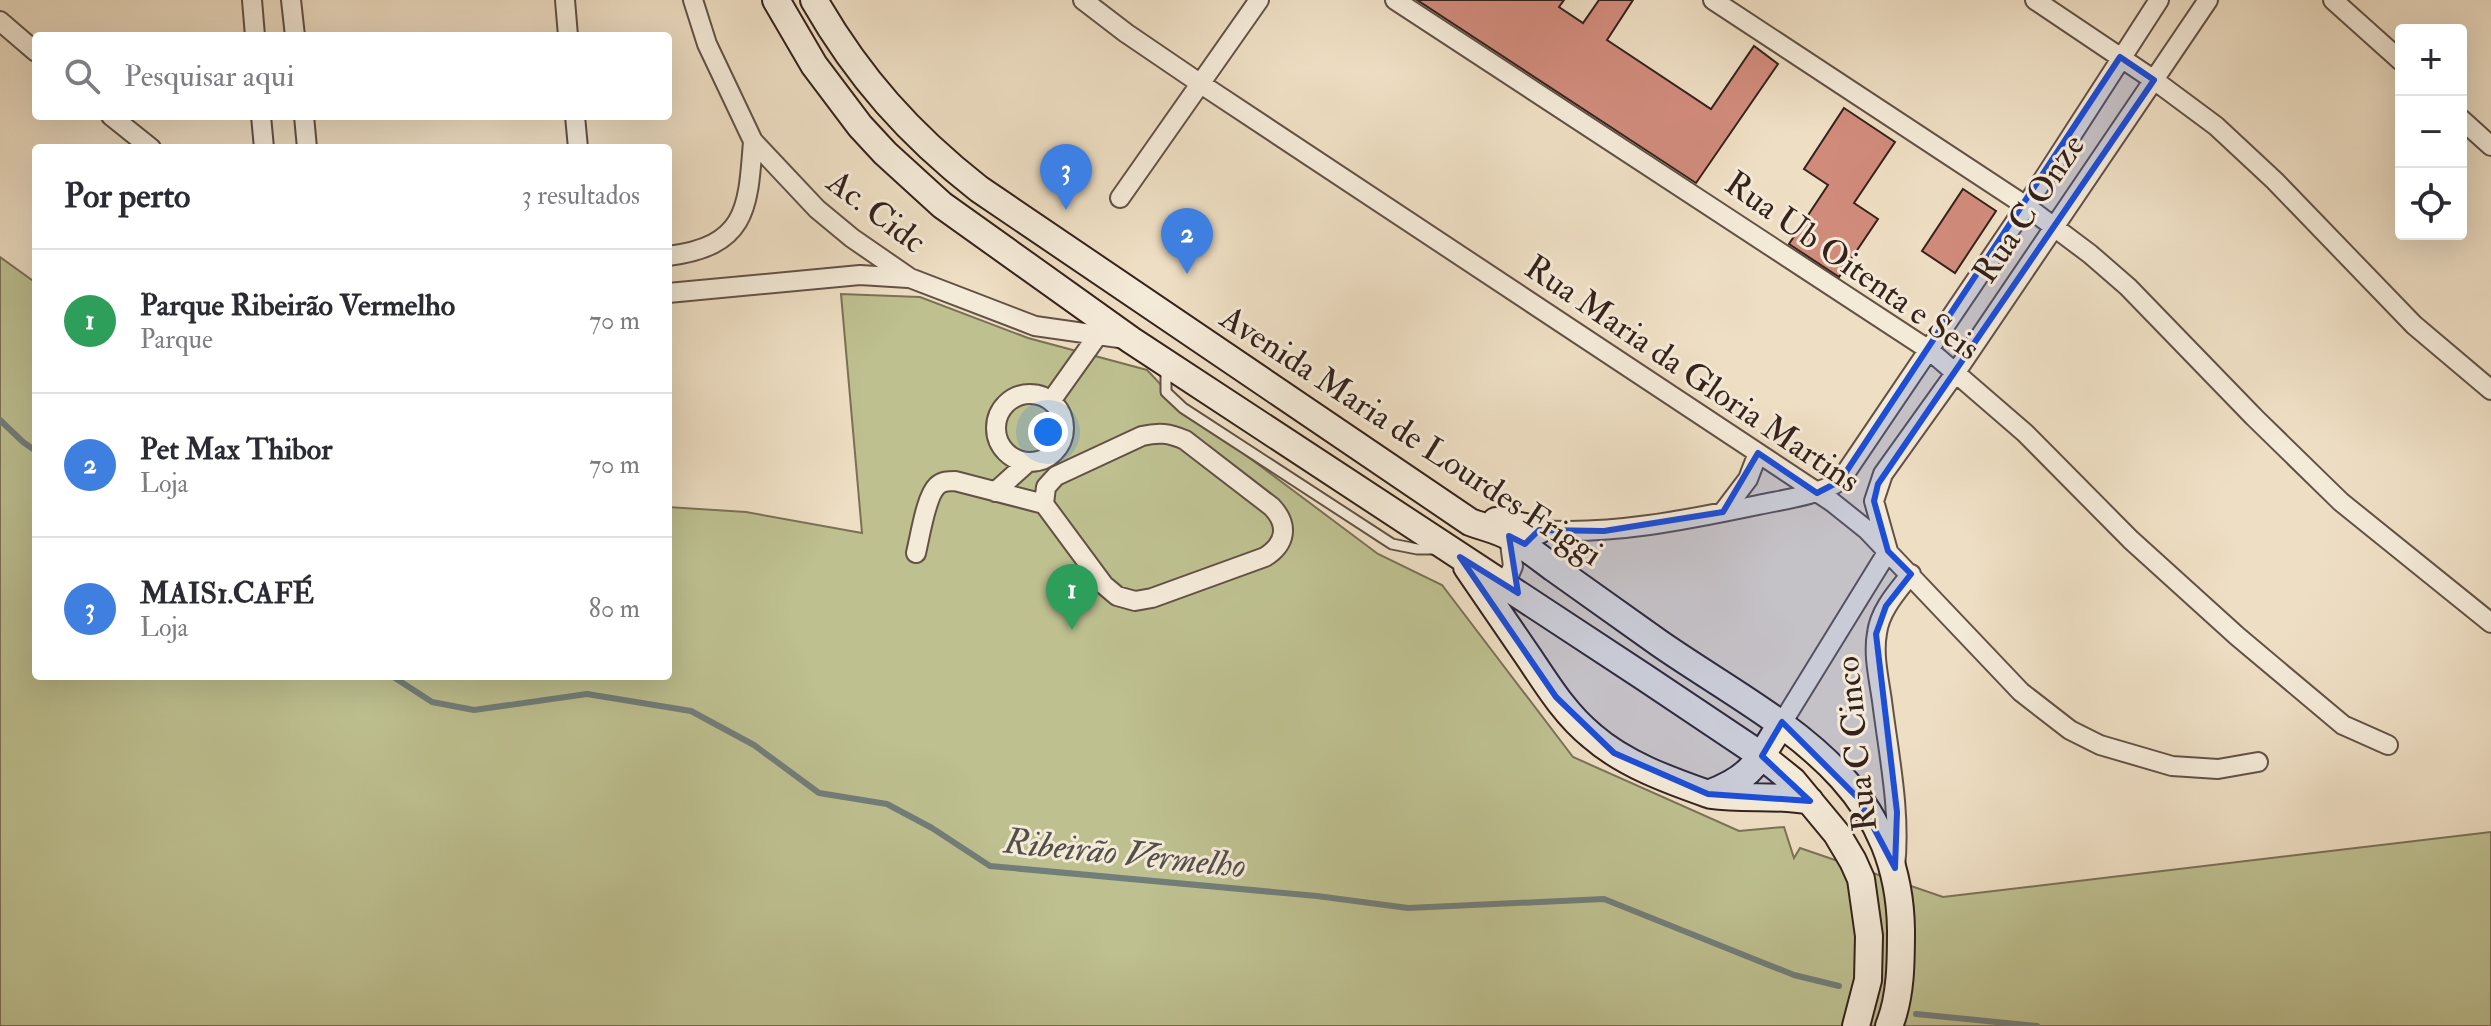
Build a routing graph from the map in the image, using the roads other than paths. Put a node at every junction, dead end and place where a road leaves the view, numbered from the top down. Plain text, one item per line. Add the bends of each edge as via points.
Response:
1 (252, 0) edge
2 (291, 0) edge
3 (565, 0) edge
4 (693, 0) edge
5 (776, 0) edge
6 (814, 0) edge
7 (1083, 0) edge
8 (1259, 0) edge
9 (1395, 0) edge
10 (1713, 0) edge
11 (2035, 0) edge
12 (2159, 0) edge
13 (2208, 0) edge
14 (2333, 0) edge
15 (0, 21) edge
16 (255, 32) edge
17 (295, 32) edge
18 (568, 32) edge
19 (32, 49) edge
20 (2395, 56) edge
21 (2120, 57) junction
22 (2154, 80) junction
23 (1201, 84) junction
24 (116, 120) edge
25 (261, 120) edge
26 (304, 120) edge
27 (575, 120) edge
28 (2467, 124) edge
29 (753, 141) junction
30 (146, 144) edge
31 (264, 144) edge
32 (307, 144) edge
33 (578, 144) edge
34 (2491, 146) edge
35 (1120, 198) dead end
36 (2026, 206) junction
37 (2055, 227) junction
38 (672, 255) edge
39 (910, 278) junction
40 (672, 293) edge
41 (1098, 335) junction
42 (1131, 340) junction
43 (1929, 350) junction
44 (1956, 372) junction
45 (2491, 390) edge
46 (1051, 401) junction
47 (1758, 453) junction
48 (1046, 459) junction
49 (1027, 463) junction
50 (1056, 476) junction
51 (995, 492) junction
52 (1817, 493) junction
53 (1044, 504) junction
54 (1723, 512) junction
55 (1470, 522) junction
56 (1539, 530) junction
57 (1509, 536) junction
58 (1888, 551) junction
59 (916, 553) dead end
60 (1453, 553) junction
61 (1911, 574) junction
62 (1505, 585) junction
63 (2491, 623) edge
64 (1782, 723) junction
65 (2388, 745) dead end
66 (1762, 756) junction
67 (2258, 762) dead end
68 (1708, 794) junction
69 (1810, 801) junction
70 (1895, 868) junction
71 (1856, 1026) edge
72 (1889, 1026) edge

1 - 16 street
2 - 17 street
3 - 18 street
4 - 29 street, Ac. Cidc via 727,92
5 - 42 street via 814,65 885,153 942,205
6 - 55 street, Avenida Maria de Lourdes Friggi via 881,98 959,173
7 - 23 street, Rua Maria da Gloria Martins
8 - 23 street
9 - 43 street, Rua Ub Oitenta e Seis
10 - 36 street
11 - 21 street
12 - 21 street, Rua C Onze
13 - 22 street, Rua C Onze
14 - 20 street
15 - 19 street
21 - 22 street
21 - 36 street, Rua C Onze
22 - 37 street, Rua C Onze
22 - 45 street via 2251,157 2414,325
23 - 35 street
23 - 47 street, Rua Maria da Gloria Martins
24 - 30 street
25 - 31 street
26 - 32 street
27 - 33 street
28 - 34 street
29 - 38 street via 749,197 736,223 706,248
29 - 39 street, Ac. Cidc via 817,209
36 - 37 street
36 - 43 street, Rua C Onze
37 - 44 street, Rua C Onze
37 - 63 street via 2128,287 2341,502
39 - 40 street via 860,275
39 - 41 street, Ac. Cidc via 1035,326
41 - 42 street, Ac. Cidc
41 - 46 street
42 - 60 street
43 - 44 street, Rua Ub Oitenta e Seis
43 - 52 street, Rua C Onze via 1849,471
44 - 58 street, Rua C Onze via 1896,453 1876,492
44 - 65 street, Rua Ub Oitenta e Seis via 2237,636 2343,725
46 - 48 street via 1065,427 1060,446
46 - 49 street via 1024,394 1000,411 997,440 1009,455
47 - 52 street, Rua Maria da Gloria Martins
47 - 54 street via 1748,479
48 - 49 street
48 - 50 street
49 - 51 street
50 - 53 street via 1046,487
50 - 53 street via 1142,436 1171,434 1272,507 1281,516 1282,540 1265,557 1135,601 1104,585
51 - 53 street
51 - 59 street via 955,481 936,487
52 - 54 street
52 - 58 street, Rua Maria da Gloria Martins
54 - 56 street via 1604,531
55 - 56 street via 1494,520
55 - 57 street, Avenida Maria de Lourdes Friggi
56 - 57 street via 1526,544
57 - 62 street via 1513,566
57 - 64 street, Avenida Maria de Lourdes Friggi
58 - 61 street, Rua Maria da Gloria Martins
58 - 64 street
60 - 62 street
60 - 68 street via 1556,697 1591,736 1647,770
61 - 67 street, Rua Maria da Gloria Martins via 2021,692 2070,730 2100,745 2172,766 2218,769
61 - 70 street, Rua C Cinco via 1886,606 1876,634 1897,812
62 - 66 street
64 - 66 street
64 - 70 street, Avenida Maria de Lourdes Friggi via 1858,798
66 - 68 street via 1740,781
66 - 69 street
68 - 69 street
69 - 71 street via 1837,834 1861,879 1869,936 1868,980
70 - 72 street, Avenida Maria de Lourdes Friggi via 1901,962

